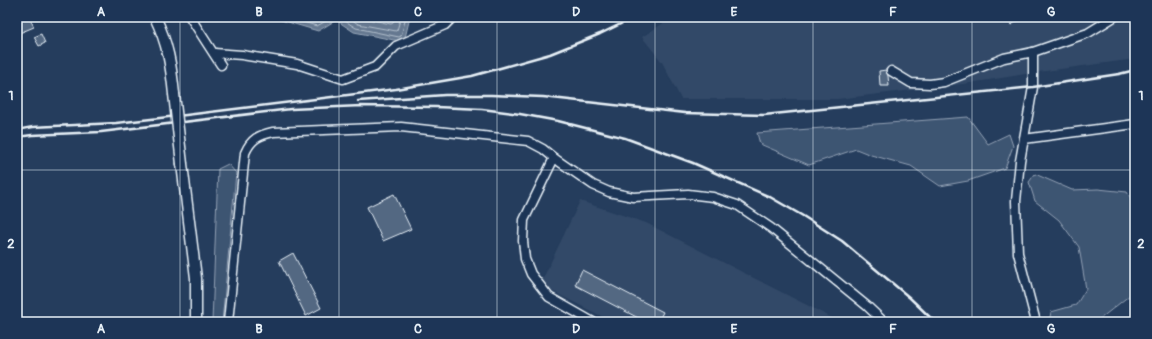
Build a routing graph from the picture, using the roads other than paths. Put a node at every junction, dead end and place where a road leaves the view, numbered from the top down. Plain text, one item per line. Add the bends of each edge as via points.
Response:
1 (155, 17) edge
2 (190, 17) edge
3 (452, 17) edge
4 (1114, 17) edge
5 (1033, 52) junction
6 (214, 54) junction
7 (221, 65) dead end
8 (891, 71) dead end
9 (1135, 124) edge
10 (1024, 139) junction
11 (554, 158) junction
12 (196, 322) edge
13 (228, 322) edge
14 (593, 322) edge
15 (884, 322) edge
16 (1036, 322) edge

1 - 12 main road, bridge via 171,62 196,278
2 - 6 street
3 - 6 street via 445,25 396,46 375,67 343,79 297,64 242,55
4 - 5 street via 1088,33
5 - 8 street via 1004,58 944,82 930,84 911,84
5 - 10 street via 1033,88
6 - 7 street
9 - 10 street
10 - 16 street via 1016,201 1018,253
11 - 13 street via 528,141 401,127 262,134 253,140 245,153
11 - 14 street via 524,220 525,259 531,274 549,297
11 - 15 street via 593,185 609,192 632,197 688,194 713,197 737,205 771,228

